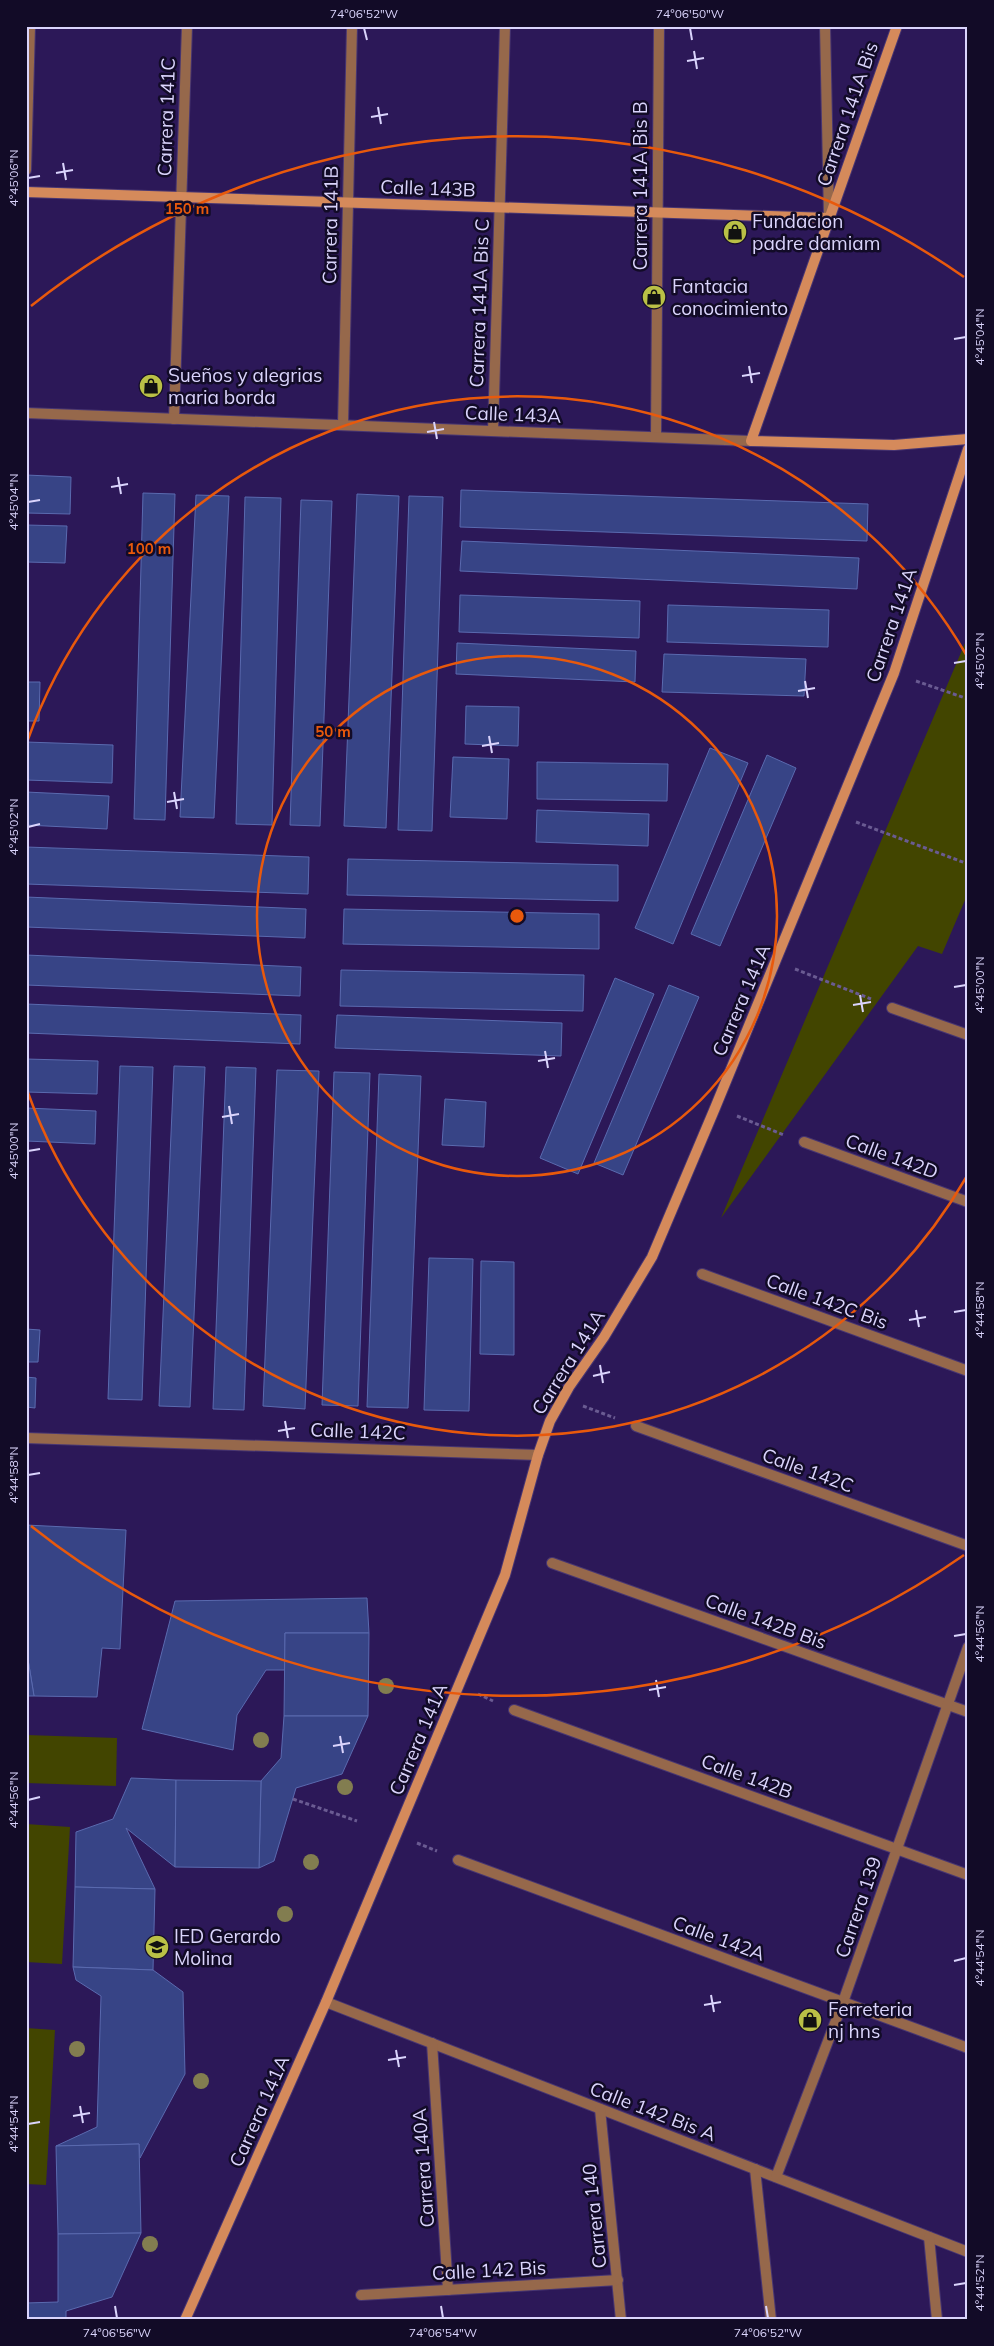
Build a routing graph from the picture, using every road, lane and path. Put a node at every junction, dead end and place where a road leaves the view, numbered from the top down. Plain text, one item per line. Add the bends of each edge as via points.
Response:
1 (30, 26) edge
2 (187, 26) edge
3 (352, 26) edge
4 (505, 26) edge
5 (659, 26) edge
6 (826, 26) edge
7 (897, 26) edge
8 (26, 170) edge
9 (26, 192) edge
10 (181, 197) junction
11 (348, 202) junction
12 (500, 208) junction
13 (657, 212) junction
14 (829, 218) junction
15 (26, 413) edge
16 (174, 418) junction
17 (343, 425) junction
18 (492, 431) junction
19 (656, 437) junction
20 (968, 439) edge
21 (751, 440) junction
22 (968, 449) edge
23 (894, 674) junction
24 (968, 699) edge
25 (837, 815) junction
26 (968, 864) edge
27 (776, 961) junction
28 (892, 1008) joint
29 (968, 1035) edge
30 (715, 1108) junction
31 (804, 1142) joint
32 (968, 1202) edge
33 (702, 1274) dead end
34 (968, 1371) edge
35 (562, 1399) junction
36 (636, 1426) joint
37 (26, 1438) edge
38 (538, 1455) junction
39 (968, 1546) edge
40 (552, 1563) dead end
41 (968, 1647) edge
42 (459, 1686) junction
43 (947, 1705) junction
44 (514, 1710) joint
45 (968, 1712) edge
46 (293, 1799) dead end
47 (357, 1822) dead end
48 (397, 1835) junction
49 (897, 1849) junction
50 (458, 1860) joint
51 (968, 1875) edge
52 (326, 2002) junction
53 (843, 2002) junction
54 (432, 2043) junction
55 (968, 2048) edge
56 (600, 2109) junction
57 (755, 2169) junction
58 (776, 2177) junction
59 (929, 2237) junction
60 (968, 2252) edge
61 (618, 2280) junction
62 (448, 2290) junction
63 (361, 2295) dead end
64 (185, 2320) edge
65 (622, 2320) edge
66 (771, 2320) edge
67 (937, 2320) edge

1 - 8 street
2 - 10 street, Carrera 141C
3 - 11 street, Carrera 141B
4 - 12 street, Carrera 141A Bis C
5 - 13 street, Carrera 141A Bis B
6 - 14 street
7 - 14 street, Carrera 141A Bis
9 - 10 street, Calle 143B
10 - 11 street, Calle 143B
10 - 16 street, Carrera 141C
11 - 12 street, Calle 143B
11 - 17 street, Carrera 141B
12 - 13 street, Calle 143B
12 - 18 street, Carrera 141A Bis C
13 - 14 street, Calle 143B
13 - 19 street, Carrera 141A Bis B
14 - 21 street, Carrera 141A Bis
15 - 16 street, Calle 143A
16 - 17 street, Calle 143A
17 - 18 street, Calle 143A
18 - 19 street, Calle 143A
19 - 21 street, Calle 143A
20 - 21 street, Calle 143A via 894,445
22 - 23 street, Carrera 141A
23 - 24 path
23 - 25 street, Carrera 141A
25 - 26 path
25 - 27 street, Carrera 141A
27 - 28 path
27 - 30 street, Carrera 141A
28 - 29 street
30 - 31 path
30 - 35 street, Carrera 141A via 652,1257
31 - 32 street, Calle 142D
33 - 34 street, Calle 142C Bis
35 - 36 path
35 - 38 street, Carrera 141A
36 - 39 street, Calle 142C
37 - 38 street, Calle 142C
38 - 42 street, Carrera 141A via 511,1557
40 - 43 street, Calle 142B Bis
41 - 43 street, Carrera 139
42 - 44 path
42 - 48 street, Carrera 141A
43 - 45 street, Calle 142B Bis
43 - 49 street, Carrera 139
44 - 49 street, Calle 142B
46 - 47 path
48 - 50 path
48 - 52 street, Carrera 141A
49 - 51 street, Calle 142B
49 - 53 street, Carrera 139
50 - 53 street, Calle 142A
52 - 54 street, Calle 142 Bis A
52 - 64 street, Carrera 141A
53 - 55 street, Calle 142A
53 - 58 street, Carrera 139
54 - 56 street, Calle 142 Bis A
54 - 62 street, Carrera 140A
56 - 57 street, Calle 142 Bis A
56 - 61 street, Carrera 140
57 - 58 street, Calle 142 Bis A
57 - 66 street
58 - 59 street, Calle 142 Bis A
59 - 60 street, Calle 142 Bis A
59 - 67 street
61 - 62 street, Calle 142 Bis
61 - 65 street, Carrera 140
62 - 63 street, Calle 142 Bis

